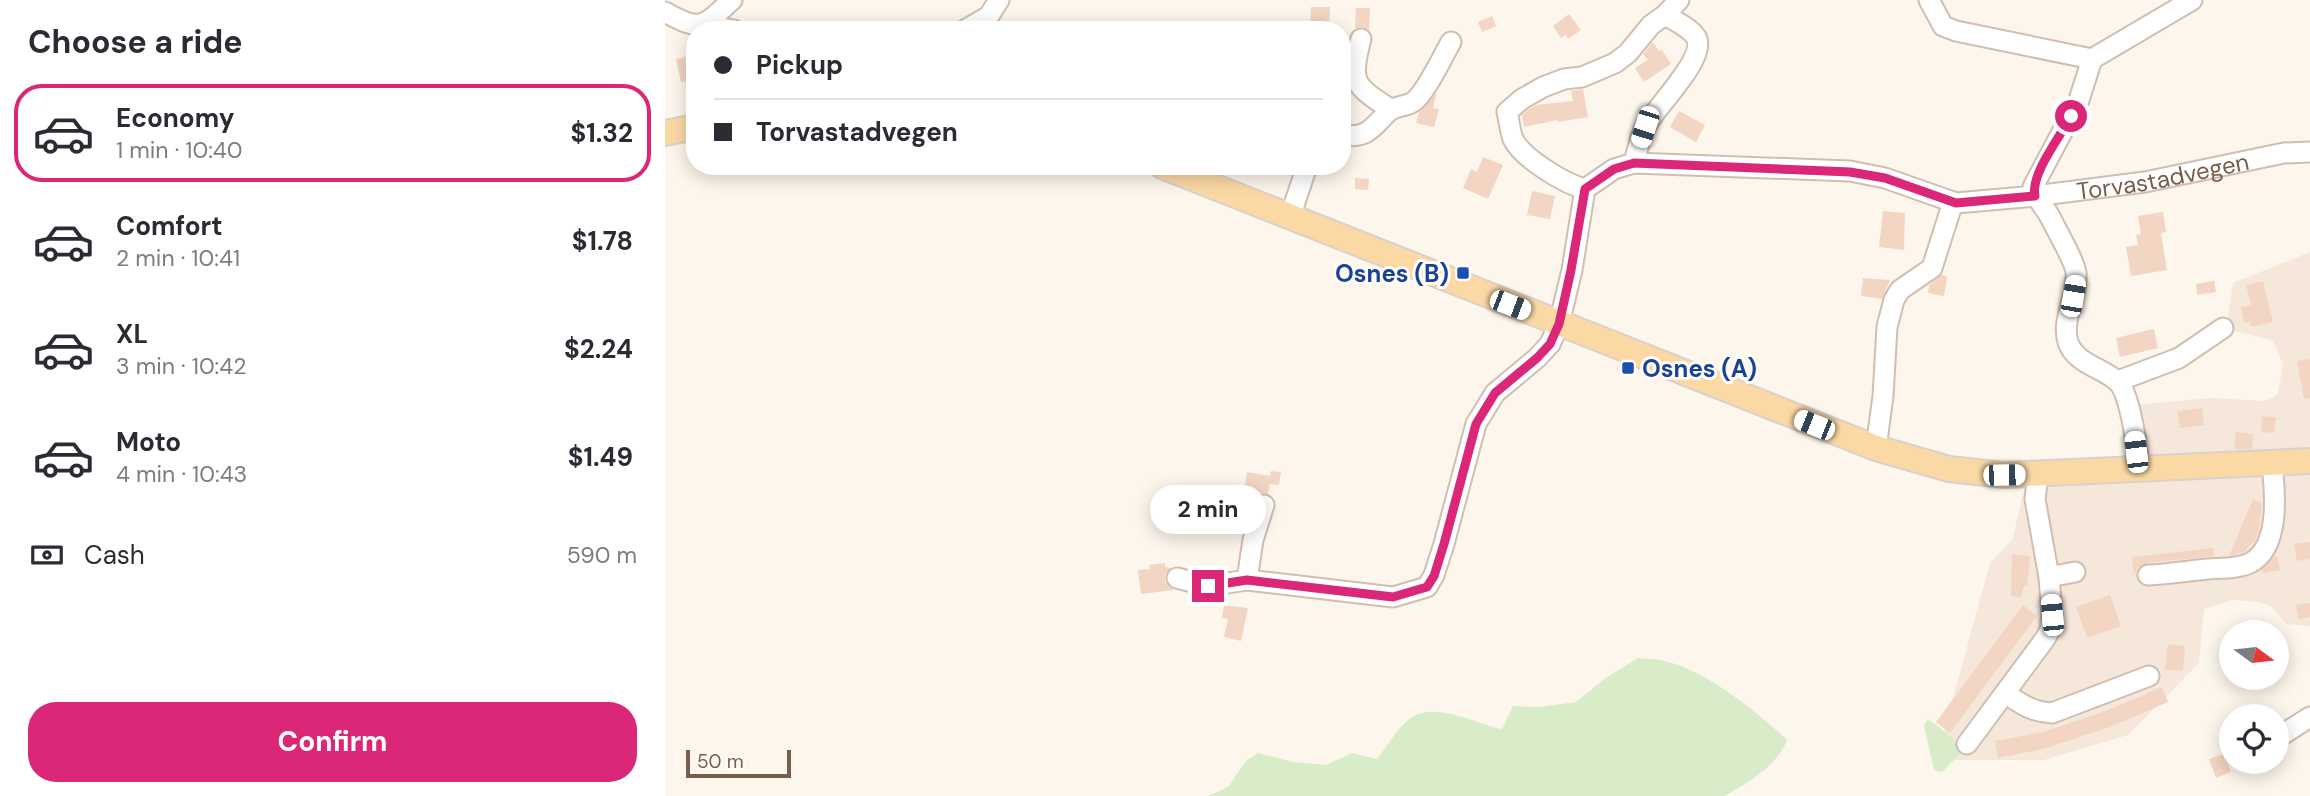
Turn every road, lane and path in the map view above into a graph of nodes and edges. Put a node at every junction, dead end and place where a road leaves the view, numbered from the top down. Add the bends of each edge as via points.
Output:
1 (731, 0) edge
2 (999, 0) edge
3 (1679, 0) edge
4 (1929, 0) edge
5 (2192, 0) edge
6 (665, 12) edge
7 (1665, 15) junction
8 (710, 21) edge
9 (980, 21) edge
10 (686, 24) edge
11 (1361, 39) dead end
12 (1451, 41) dead end
13 (2092, 59) junction
14 (1390, 109) junction
15 (686, 129) edge
16 (665, 133) edge
17 (1351, 136) edge
18 (2310, 152) edge
19 (1634, 163) junction
20 (1185, 175) edge
21 (1304, 175) edge
22 (1585, 189) junction
23 (2035, 196) junction
24 (1953, 202) junction
25 (1290, 217) junction
26 (1559, 324) junction
27 (2223, 328) dead end
28 (2118, 382) junction
29 (1875, 448) junction
30 (2310, 461) edge
31 (2272, 463) junction
32 (2138, 470) junction
33 (2038, 475) junction
34 (1264, 505) dead end
35 (2075, 572) dead end
36 (2148, 575) dead end
37 (2049, 577) junction
38 (1177, 578) dead end
39 (1247, 580) junction
40 (2149, 676) dead end
41 (2005, 693) junction
42 (2310, 717) edge
43 (2289, 730) edge
44 (1967, 744) dead end

1 - 8 lane
2 - 9 lane
3 - 7 lane
4 - 13 lane via 1943,26 1956,31
5 - 13 lane
6 - 10 lane
7 - 19 lane via 1686,27 1697,39 1698,48 1645,127
7 - 22 lane via 1615,63 1543,87 1507,112 1513,139 1521,149 1535,162
11 - 14 lane via 1356,82
12 - 14 lane via 1421,94 1412,103
13 - 23 lane via 2079,100 2033,187
14 - 17 lane via 1376,127
15 - 16 main road
18 - 23 lane, Torvastadvegen via 2284,153 2145,182
19 - 22 lane via 1614,169
19 - 24 lane via 1850,172 1885,178
20 - 25 main road
21 - 25 lane
22 - 26 lane
23 - 24 lane
23 - 28 lane, Torvastadvegen via 2076,273 2066,323 2069,344 2084,361
24 - 29 lane via 1932,268 1900,290 1894,300 1887,327
25 - 26 main road
26 - 29 main road
26 - 39 lane via 1550,344 1495,393 1476,424 1444,544 1427,587 1393,597
27 - 28 lane via 2179,358
28 - 32 lane via 2129,407
29 - 33 main road via 1959,471
30 - 31 main road
31 - 32 main road
31 - 36 lane via 2273,524 2257,558 2238,566
32 - 33 main road
33 - 37 lane via 2035,499
34 - 39 lane
35 - 37 lane
37 - 41 lane via 2050,630
38 - 39 lane via 1208,586
40 - 41 lane via 2052,713 2027,709
41 - 44 lane
42 - 43 lane

